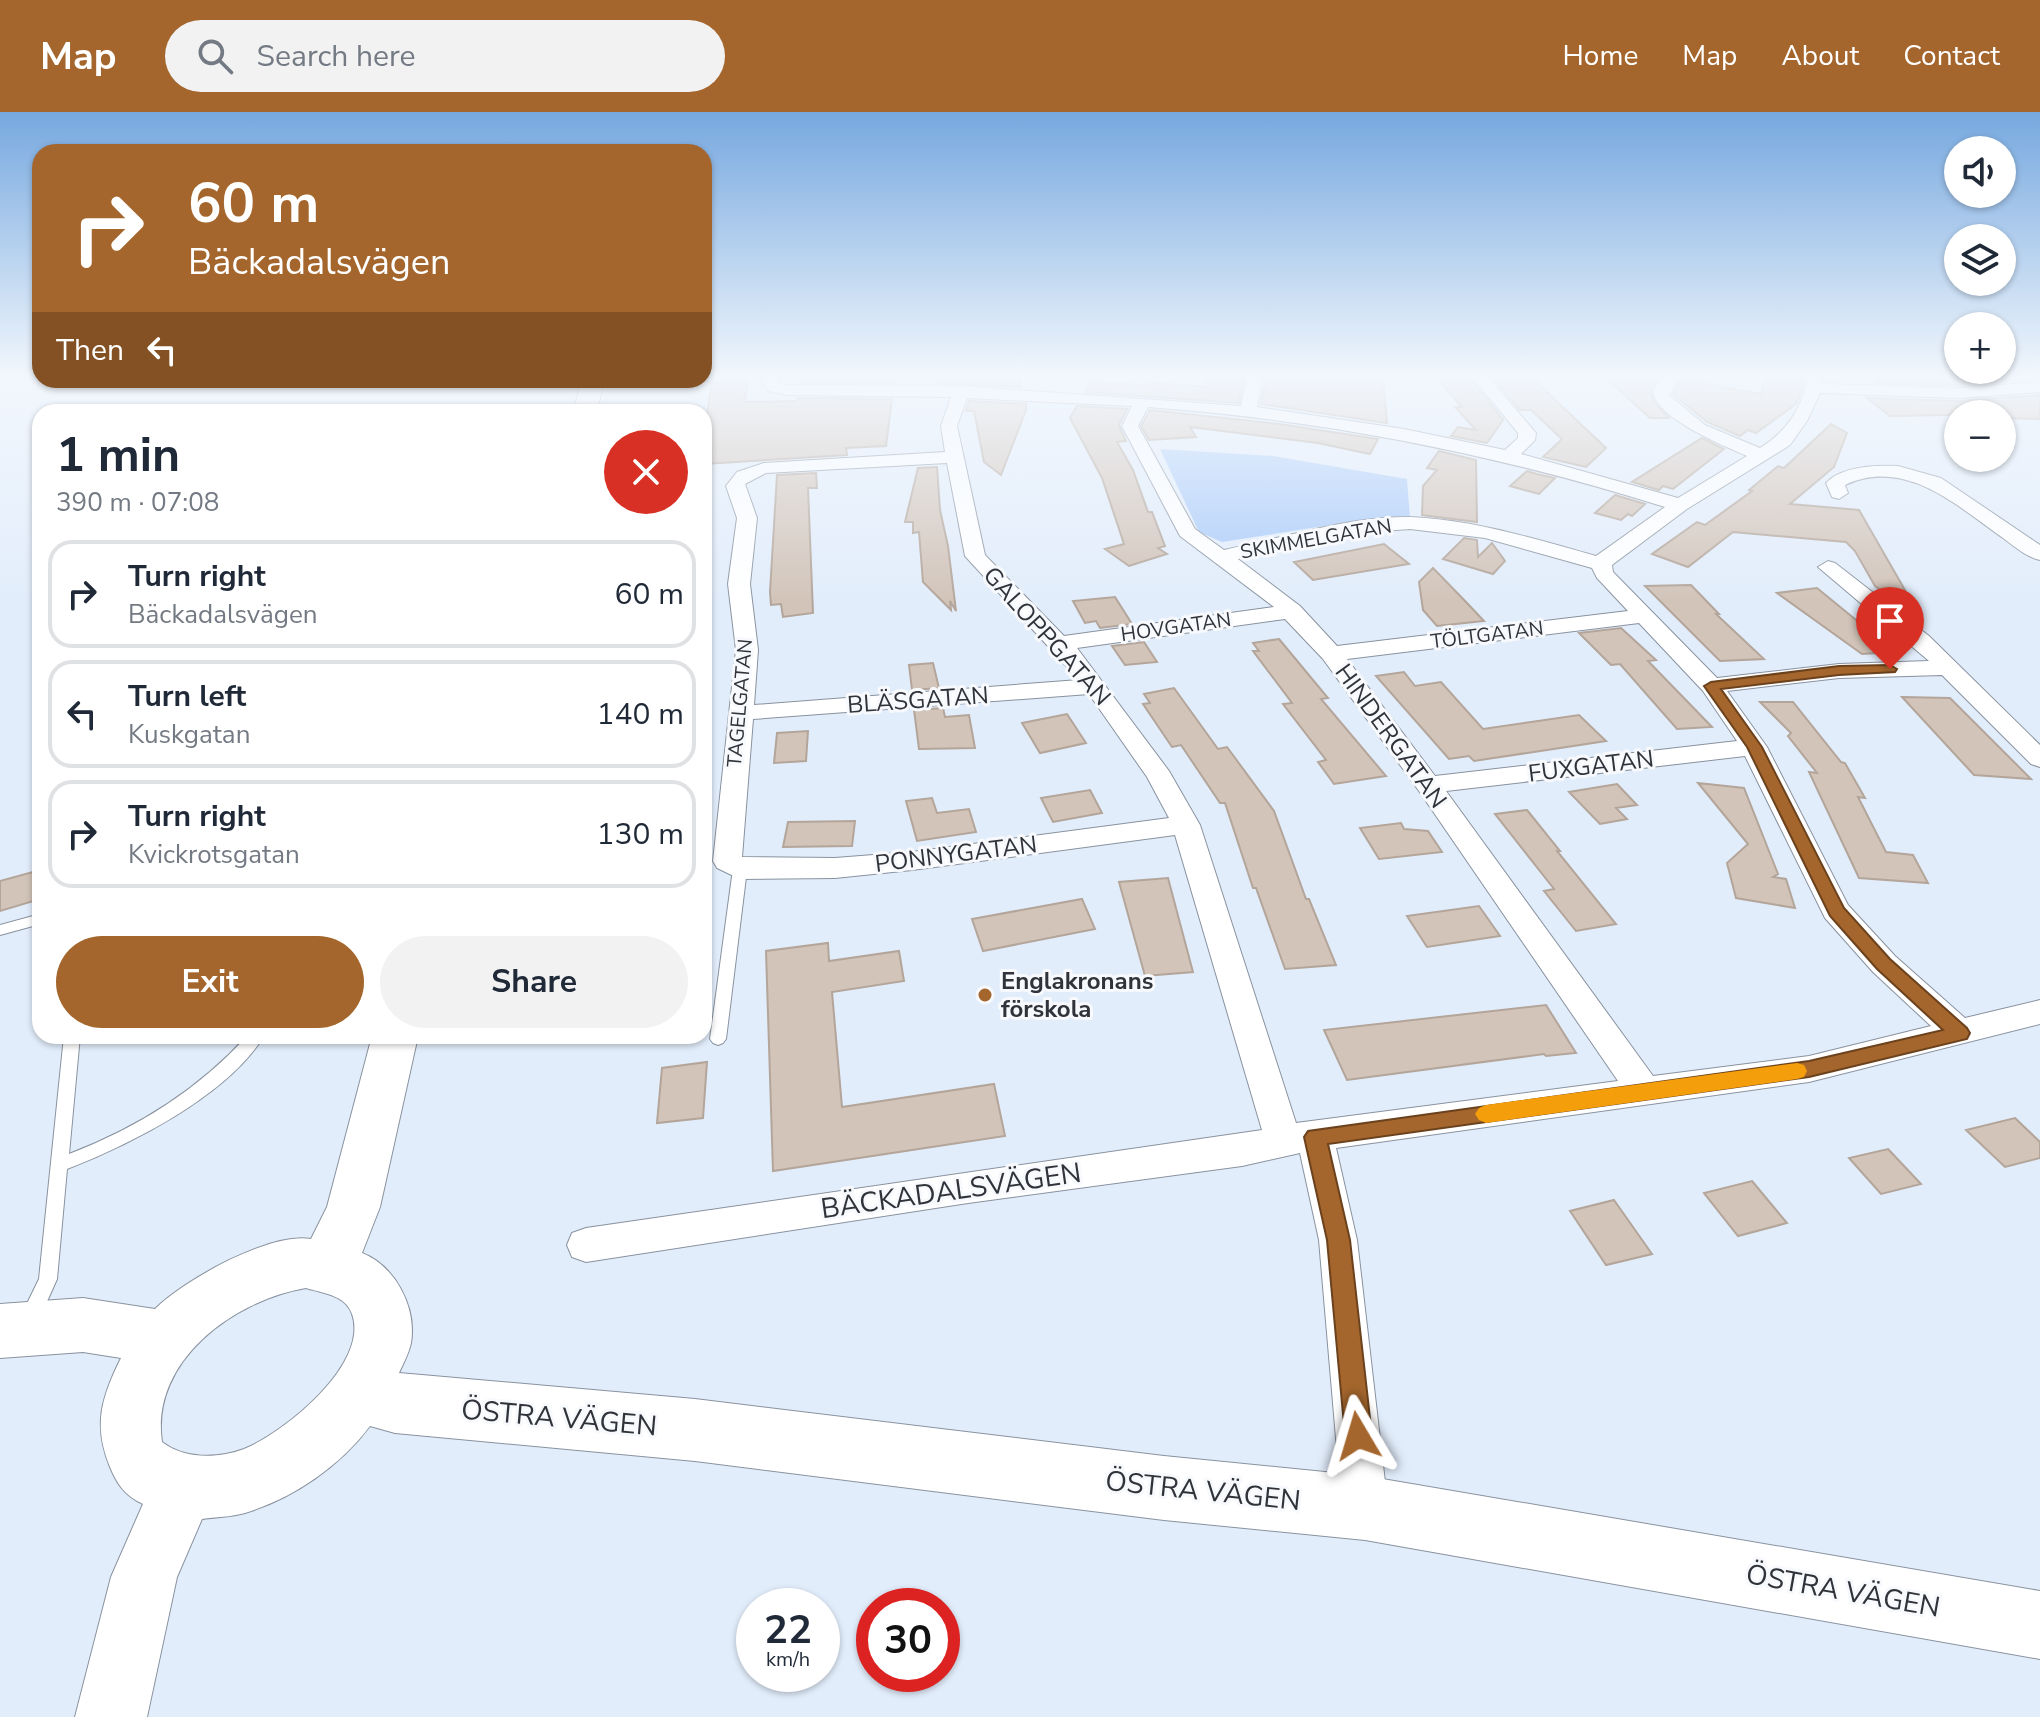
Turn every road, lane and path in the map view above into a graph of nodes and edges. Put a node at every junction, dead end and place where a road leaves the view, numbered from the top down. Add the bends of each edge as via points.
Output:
1 (952, 452) edge
2 (1144, 452) edge
3 (1489, 452) edge
4 (1513, 452) edge
5 (1754, 452) edge
6 (1768, 452) edge
7 (1509, 456) junction
8 (1763, 456) junction
9 (953, 457) junction
10 (1839, 493) dead end
11 (1680, 505) junction
12 (2040, 554) edge
13 (1219, 557) junction
14 (1601, 564) junction
15 (1828, 567) dead end
16 (1292, 611) junction
17 (1644, 616) junction
18 (1060, 643) junction
19 (1331, 654) junction
20 (1946, 668) junction
21 (1096, 686) junction
22 (1711, 686) junction
23 (740, 713) junction
24 (1754, 747) junction
25 (2040, 759) edge
26 (1428, 785) junction
27 (1186, 825) junction
28 (734, 865) junction
29 (32, 921) edge
30 (0, 930) edge
31 (2040, 1012) edge
32 (1960, 1033) junction
33 (718, 1039) dead end
34 (71, 1044) edge
35 (250, 1044) edge
36 (393, 1044) edge
37 (1646, 1093) junction
38 (1299, 1138) junction
39 (61, 1164) junction
40 (586, 1245) dead end
41 (325, 1265) junction
42 (12, 1330) edge
43 (165, 1338) junction
44 (361, 1393) junction
45 (183, 1487) junction
46 (1365, 1508) junction
47 (2040, 1625) edge
48 (111, 1717) edge

1 - 9 street, GALOPPGATAN
2 - 13 street, HINDERGATAN via 1187,532
3 - 7 street
4 - 7 street
5 - 8 street
6 - 8 street
7 - 11 street
8 - 11 street
9 - 18 street, GALOPPGATAN via 975,556
9 - 23 street, TAGELGATAN via 764,468 737,481 747,518 739,584 747,650
10 - 12 street via 1835,483 1846,478 1884,472 1918,475
11 - 14 street
13 - 14 street, SKIMMELGATAN via 1369,526 1410,523 1486,532
13 - 16 street, HINDERGATAN
14 - 17 street via 1604,574
15 - 20 street via 1921,641
16 - 18 street, HOVGATAN
16 - 19 street, HINDERGATAN
17 - 19 street, TÖLTGATAN
17 - 22 street
18 - 21 street, GALOPPGATAN
19 - 26 street, HINDERGATAN
20 - 22 street via 1839,671
20 - 25 street
21 - 23 street, BLÄSGATAN
21 - 27 street, GALOPPGATAN via 1160,777
22 - 24 street
23 - 28 street, TAGELGATAN
24 - 26 street, FUXGATAN
24 - 32 street via 1836,911 1884,964
26 - 37 street, HINDERGATAN
27 - 28 street, PONNYGATAN via 835,868
27 - 38 street, GALOPPGATAN
28 - 33 lane
29 - 30 lane
31 - 32 street, BÄCKADALSVÄGEN
32 - 37 street, BÄCKADALSVÄGEN via 1809,1069
34 - 39 lane
35 - 39 lane via 208,1084 163,1116
36 - 41 main road via 357,1204 347,1232
37 - 38 street, BÄCKADALSVÄGEN
38 - 40 street, BÄCKADALSVÄGEN via 1242,1151
38 - 46 street via 1338,1240
39 - 42 lane via 48,1279
41 - 43 main road via 289,1265 249,1277 185,1318
41 - 44 main road via 362,1281 382,1316 380,1352
42 - 43 main road via 83,1325
43 - 45 main road via 134,1391 128,1426 131,1446 149,1473
44 - 45 main road via 317,1442 272,1470 225,1486
44 - 46 main road, ÖSTRA VÄGEN via 395,1403 695,1430
45 - 48 main road via 144,1577
46 - 47 main road, ÖSTRA VÄGEN

